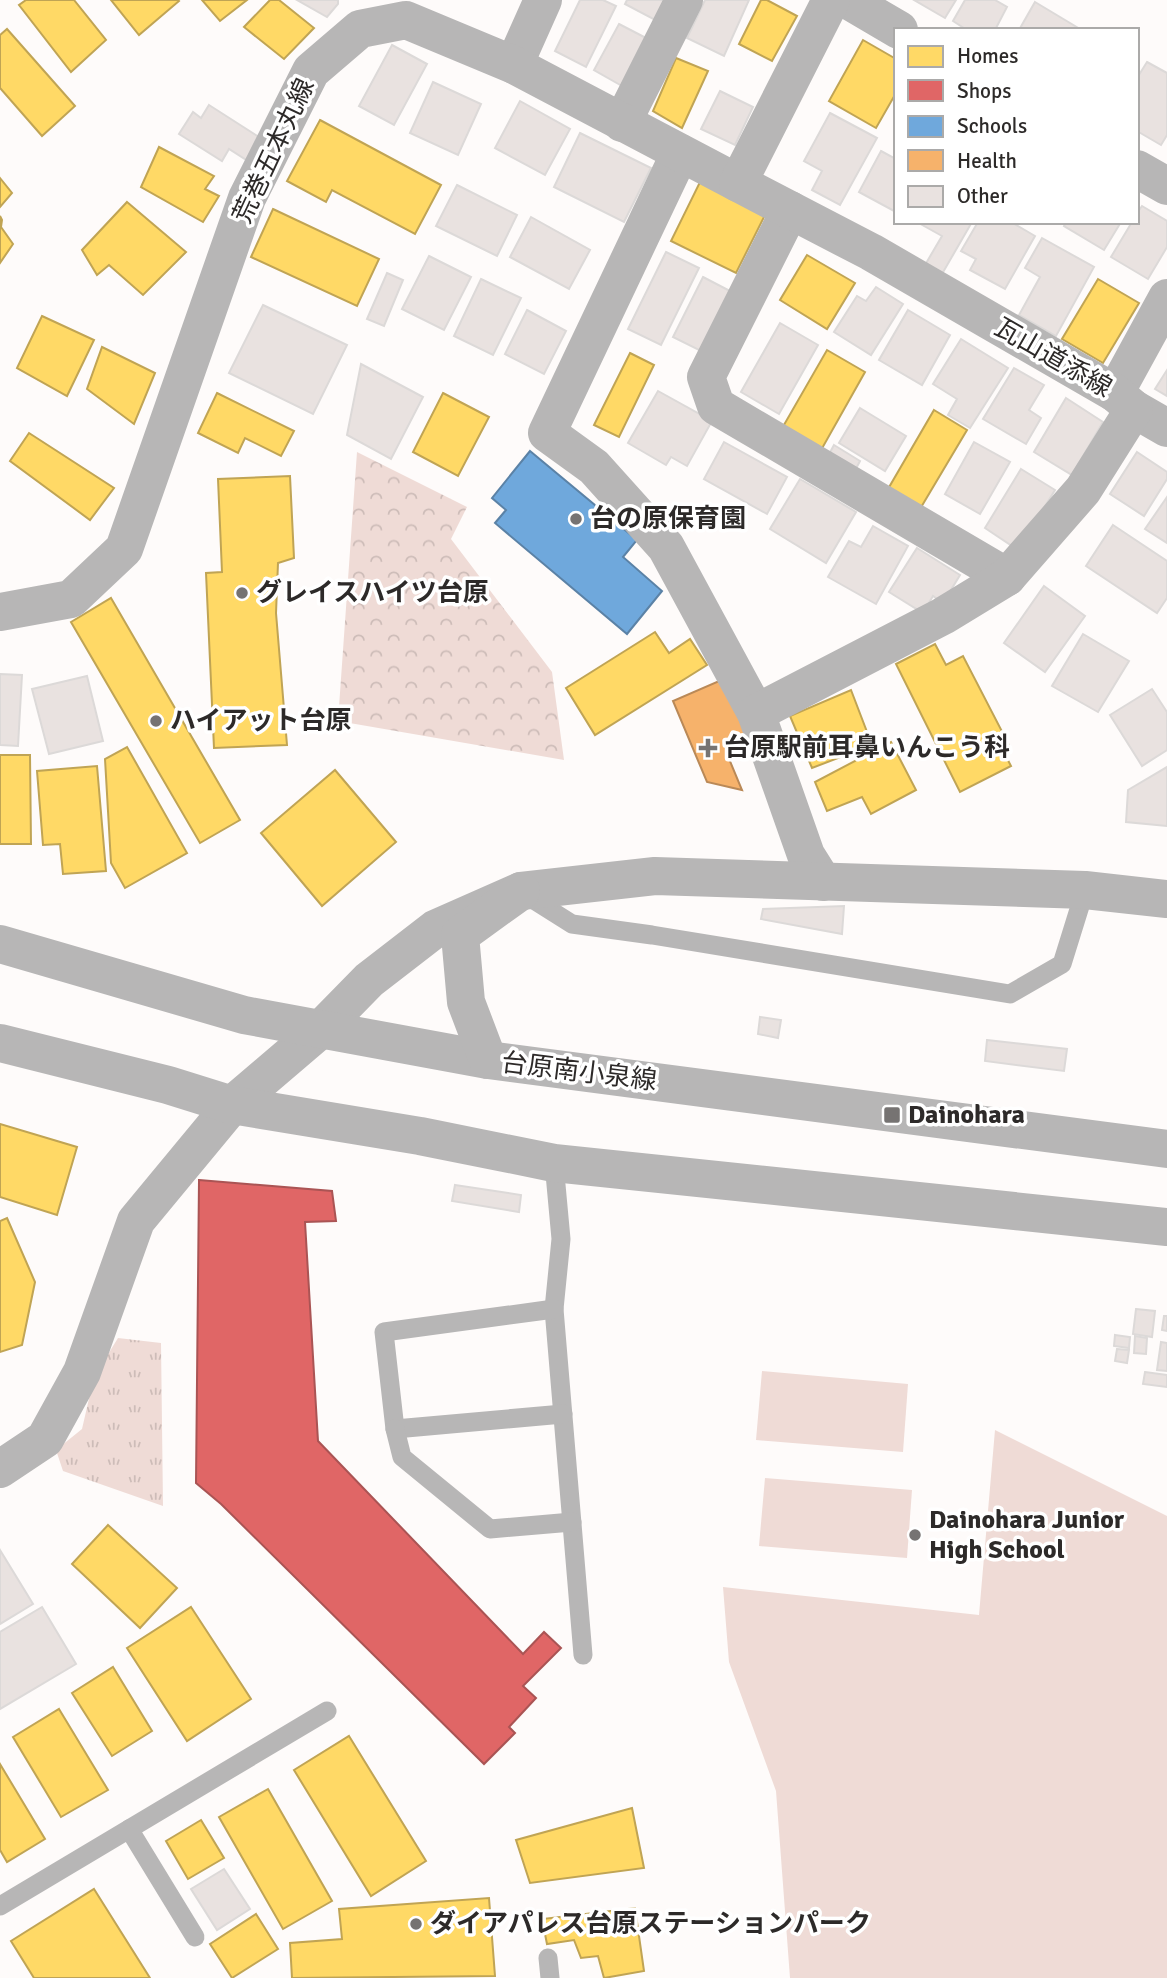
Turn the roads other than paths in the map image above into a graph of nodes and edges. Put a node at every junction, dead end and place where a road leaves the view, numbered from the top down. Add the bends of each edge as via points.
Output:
1 (544, 0) edge
2 (684, 0) edge
3 (831, 0) edge
4 (848, 0) edge
5 (896, 28) edge
6 (514, 65) junction
7 (622, 123) junction
8 (680, 153) junction
9 (1139, 170) edge
10 (738, 183) junction
11 (1167, 186) edge
12 (790, 210) junction
13 (1167, 298) edge
14 (1124, 401) junction
15 (1167, 428) edge
16 (1007, 577) junction
17 (0, 612) edge
18 (756, 713) junction
19 (823, 881) junction
20 (1085, 890) junction
21 (520, 891) junction
22 (1167, 899) edge
23 (0, 944) edge
24 (321, 1029) junction
25 (0, 1042) edge
26 (488, 1060) junction
27 (232, 1105) junction
28 (1167, 1149) edge
29 (554, 1163) junction
30 (1167, 1227) edge
31 (554, 1309) junction
32 (563, 1414) junction
33 (395, 1429) junction
34 (0, 1469) edge
35 (572, 1522) junction
36 (583, 1655) dead end
37 (327, 1711) dead end
38 (130, 1829) junction
39 (0, 1906) edge
40 (195, 1937) dead end
41 (548, 1958) dead end
42 (550, 1978) edge

1 - 6 street
2 - 7 street
3 - 10 street
4 - 5 street
6 - 7 street, 荒巻五本丸線
6 - 17 street, 荒巻五本丸線 via 406,20 360,29 311,71 247,198 124,549 71,599
7 - 8 street, 荒巻五本丸線
8 - 10 street, 荒巻五本丸線
8 - 18 street via 547,433 594,467 666,547
9 - 11 street
10 - 12 street, 瓦山道添線
12 - 14 street, 瓦山道添線 via 871,252
12 - 16 street via 706,377 716,406
13 - 14 street
14 - 15 street
14 - 16 street, 瓦山道添線 via 1083,490
16 - 18 street, 瓦山道添線 via 943,616
18 - 19 street via 806,855
19 - 20 street
19 - 21 street via 655,876
20 - 21 lane via 1062,964 1010,994 572,924
20 - 22 street
21 - 24 street via 435,929 369,980
21 - 26 street via 460,934 466,1002
23 - 24 street, 台原南小泉線 via 244,1014
24 - 26 street, 台原南小泉線
24 - 27 street
25 - 27 street
26 - 28 street, 台原南小泉線
27 - 29 street
27 - 34 street via 136,1222 82,1372 45,1439
29 - 30 street
29 - 31 lane via 561,1239
31 - 32 lane
31 - 33 lane via 384,1332
32 - 33 lane
32 - 35 lane
33 - 35 lane via 402,1457 490,1529
35 - 36 lane
37 - 38 lane
38 - 39 lane
38 - 40 lane
41 - 42 lane

